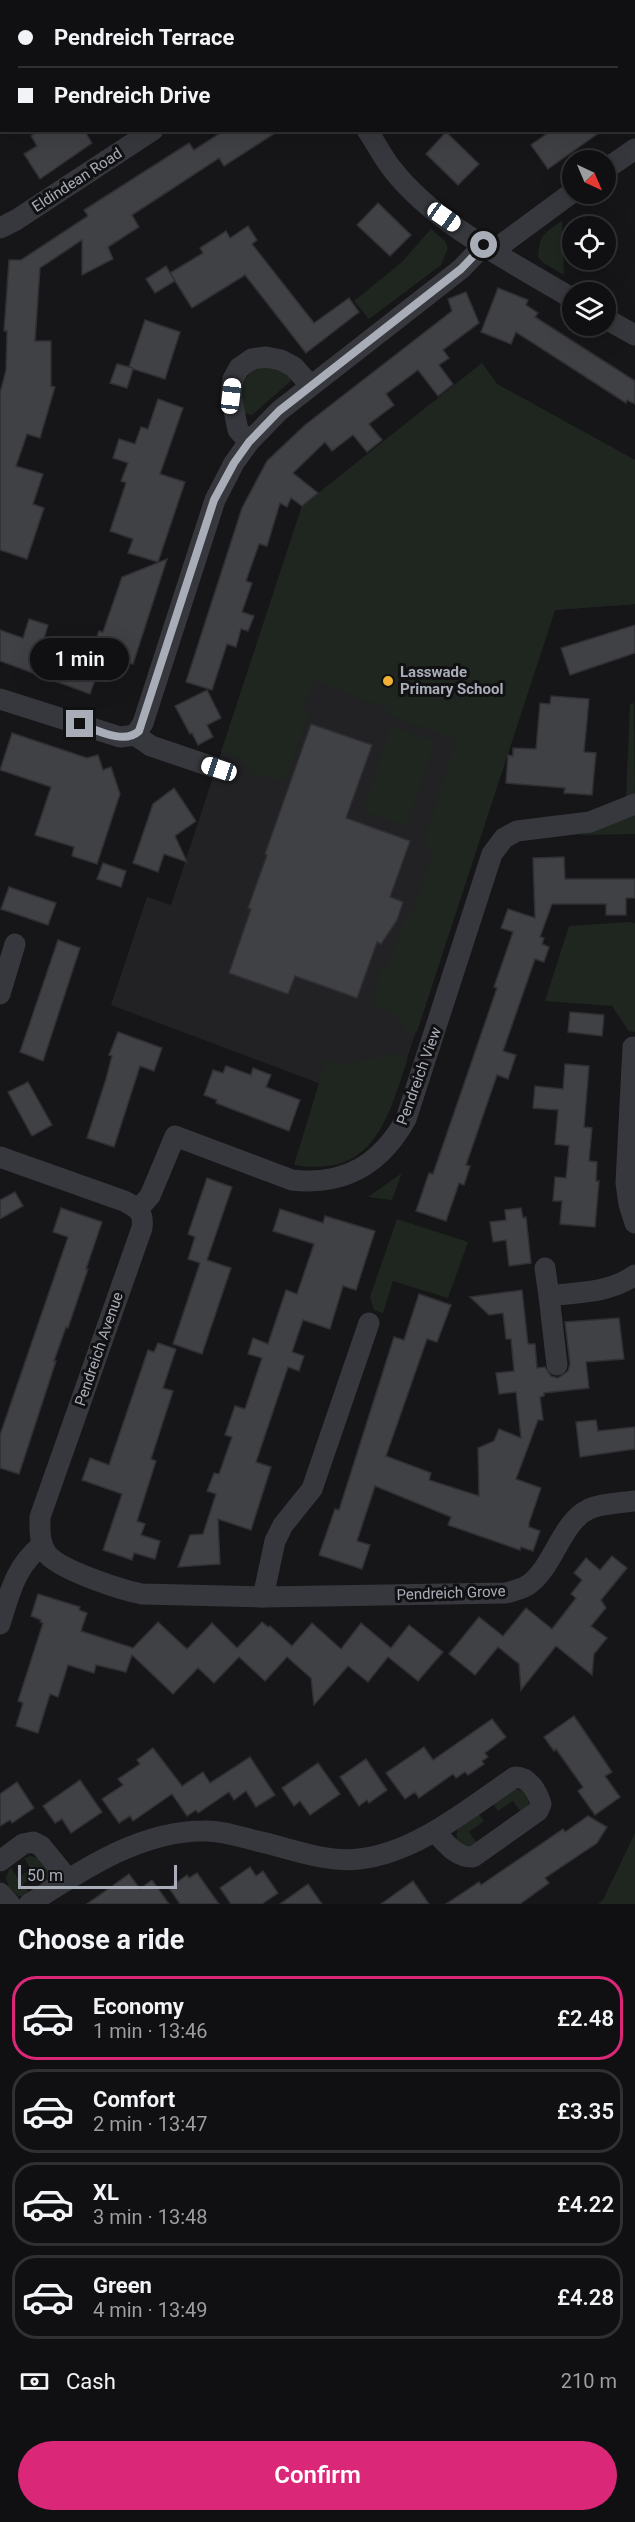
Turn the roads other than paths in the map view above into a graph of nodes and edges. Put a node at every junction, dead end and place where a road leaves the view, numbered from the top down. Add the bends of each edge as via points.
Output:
1 (150, 132) edge
2 (368, 132) edge
3 (635, 149) edge
4 (616, 162) edge
5 (562, 200) edge
6 (0, 228) edge
7 (490, 249) junction
8 (562, 292) edge
9 (616, 325) edge
10 (635, 335) edge
11 (310, 385) junction
12 (249, 442) junction
13 (0, 699) edge
14 (135, 735) junction
15 (219, 769) dead end
16 (635, 804) edge
17 (15, 944) dead end
18 (0, 994) edge
19 (633, 1047) dead end
20 (0, 1157) edge
21 (139, 1208) junction
22 (635, 1223) edge
23 (545, 1268) dead end
24 (635, 1275) edge
25 (549, 1296) junction
26 (369, 1323) dead end
27 (557, 1365) dead end
28 (635, 1501) edge
29 (42, 1545) junction
30 (263, 1597) junction
31 (0, 1624) edge
32 (435, 1832) junction
33 (0, 1861) edge
34 (68, 1879) junction
35 (0, 1893) edge
36 (10, 1904) edge
37 (29, 1904) edge

1 - 6 street, Eldindean Road
2 - 7 street via 393,170 416,195
3 - 4 street
5 - 7 street
7 - 8 street
7 - 11 street
9 - 10 street
11 - 12 street
11 - 12 street via 294,367 274,358 252,359 239,368 231,396 238,430
12 - 14 street via 214,500 143,723
13 - 14 street via 120,737
14 - 15 street via 151,746
16 - 21 street, Pendreich View via 590,822 517,831 504,838 492,854 406,1119 386,1150 358,1170 327,1181 292,1180 175,1136 150,1196
17 - 18 street
19 - 22 street via 626,1183
20 - 21 street
21 - 29 street, Pendreich Avenue via 142,1228 40,1517
23 - 25 street
24 - 25 street via 608,1289
25 - 27 street
26 - 30 street via 312,1489 283,1525 276,1541
28 - 30 street, Pendreich Grove via 588,1509 572,1524 541,1573 527,1586 506,1593
29 - 30 street, Pendreich Grove via 47,1555 62,1566 126,1591
29 - 31 street via 16,1574
32 - 32 street via 515,1777 529,1781 539,1796 538,1811 473,1857 457,1854
32 - 34 street via 393,1850 342,1860 206,1830 176,1833 136,1845
33 - 34 street via 23,1844 33,1842 41,1846
34 - 37 street
35 - 36 street

